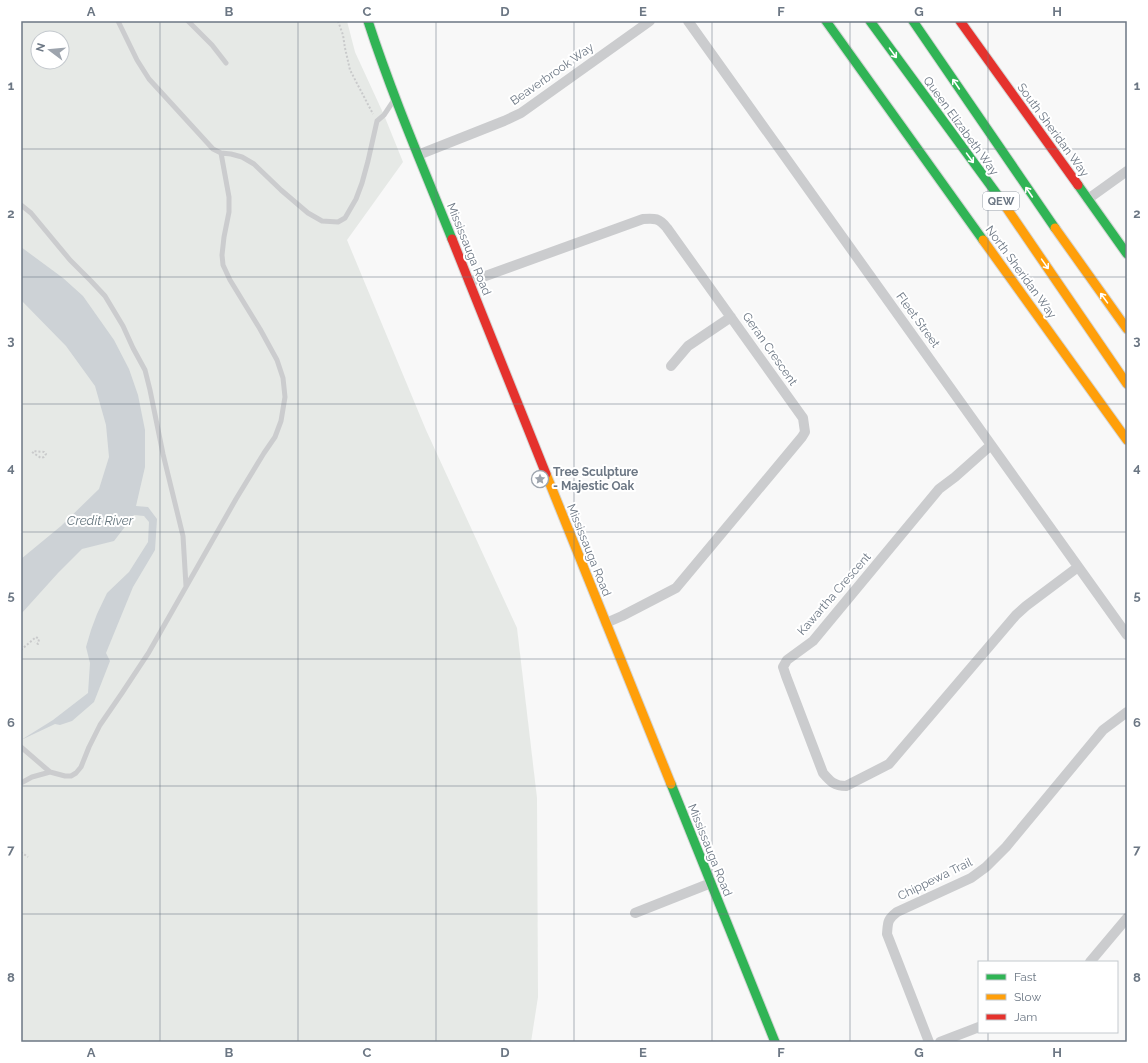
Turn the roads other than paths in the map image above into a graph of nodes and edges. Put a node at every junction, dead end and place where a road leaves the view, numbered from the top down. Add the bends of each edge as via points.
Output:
1 (118, 21) edge
2 (188, 21) edge
3 (368, 21) edge
4 (650, 21) edge
5 (688, 21) edge
6 (826, 21) edge
7 (870, 21) edge
8 (913, 21) edge
9 (960, 21) edge
10 (226, 63) dead end
11 (395, 98) junction
12 (221, 153) junction
13 (418, 155) junction
14 (1127, 171) edge
15 (1088, 199) junction
16 (21, 205) edge
17 (1127, 254) edge
18 (469, 282) junction
19 (731, 317) junction
20 (1127, 330) edge
21 (672, 366) dead end
22 (1127, 384) edge
23 (1127, 440) edge
24 (991, 445) junction
25 (1078, 567) junction
26 (186, 587) junction
27 (606, 623) junction
28 (1127, 635) edge
29 (1127, 712) edge
30 (21, 748) edge
31 (50, 772) junction
32 (21, 783) edge
33 (711, 883) junction
34 (635, 912) dead end
35 (1127, 918) edge
36 (1091, 961) edge
37 (978, 1027) edge
38 (775, 1042) edge
39 (929, 1042) edge
40 (940, 1042) edge

1 - 12 lane via 149,79 213,148
2 - 10 lane
3 - 11 main road, Mississauga Road
4 - 13 street, Beaverbrook Way via 521,113
5 - 24 street, Fleet Street
6 - 23 main road, North Sheridan Way
7 -> 22 main road, Queen Elizabeth Way / QEW via 1001,200
20 -> 8 main road, Queen Elizabeth Way / QEW
9 - 15 main road, South Sheridan Way
11 - 12 lane via 377,121 356,199 345,218 338,222 322,221 308,213 254,164 242,157
11 - 13 main road, Mississauga Road
12 - 26 lane via 230,197 223,243 223,264 277,360 283,378 285,397 281,421 274,437
13 - 18 main road, Mississauga Road
14 - 15 street
15 - 17 main road, South Sheridan Way
16 - 26 lane via 104,296 123,326 145,370 183,536
18 - 19 street, Geran Crescent via 643,219 653,218 661,221 667,228
18 - 27 main road, Mississauga Road
19 - 21 street via 688,346
19 - 27 street, Geran Crescent via 803,418 805,432 676,588
24 - 25 street, Fleet Street
24 - 25 street, Kawartha Crescent via 939,489 813,641 787,660 783,667 823,773 839,786 846,786 889,764 1016,615
25 - 28 street, Fleet Street
26 - 31 lane via 149,652 100,725 79,770 71,776
27 - 33 main road, Mississauga Road
29 - 39 street, Chippewa Trail via 1103,730 986,868 971,878 897,912 888,921 887,934
30 - 31 lane
31 - 32 lane
33 - 34 street
33 - 38 main road, Mississauga Road
35 - 36 street
37 - 40 street

